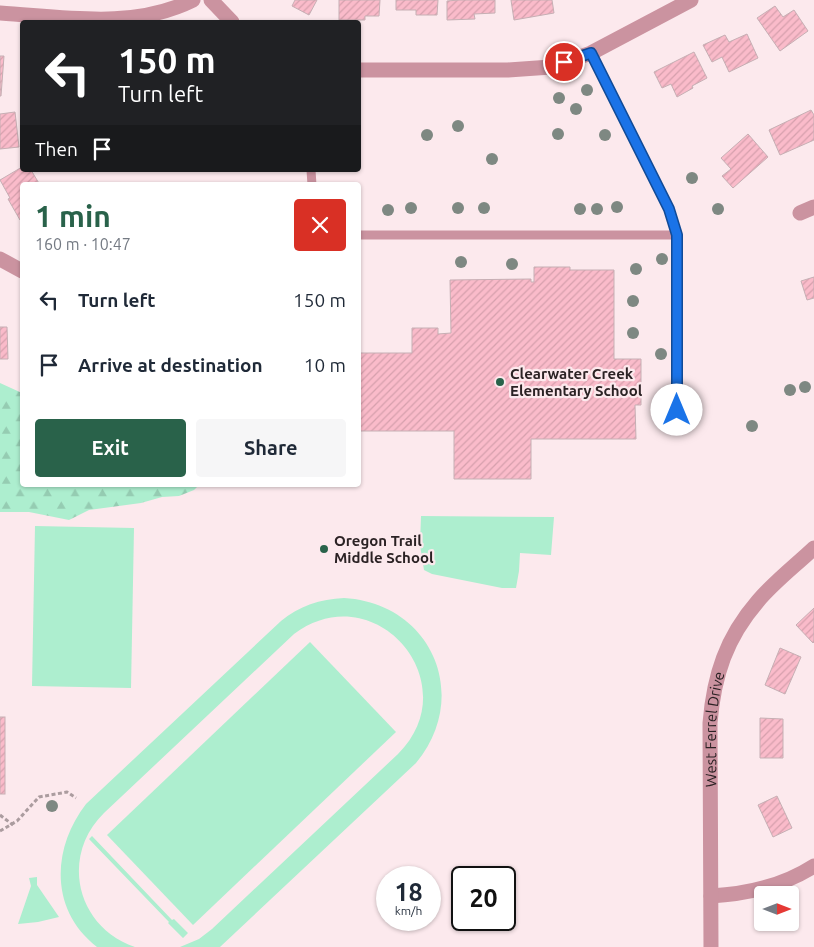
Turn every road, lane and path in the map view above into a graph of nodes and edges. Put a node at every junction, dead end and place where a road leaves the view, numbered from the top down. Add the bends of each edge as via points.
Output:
1 (193, 0) edge
2 (211, 0) edge
3 (691, 0) edge
4 (0, 13) edge
5 (230, 20) edge
6 (591, 53) junction
7 (361, 70) edge
8 (361, 235) edge
9 (677, 235) junction
10 (4, 261) edge
11 (20, 271) edge
12 (677, 410) dead end
13 (814, 548) edge
14 (76, 798) dead end
15 (0, 815) edge
16 (12, 825) junction
17 (0, 831) edge
18 (814, 866) edge
19 (711, 896) junction
20 (711, 947) edge

1 - 4 street via 175,9 140,18 104,20
2 - 5 street
3 - 6 street
6 - 7 street via 551,67
6 - 9 lane via 669,209
8 - 9 lane
9 - 12 lane
10 - 11 street
13 - 19 street, West Ferrel Drive via 759,599 737,628 719,667 710,723
14 - 16 path via 67,792 39,797
15 - 16 path
16 - 17 path
18 - 19 street via 792,878 750,892
19 - 20 street, West Ferrel Drive

